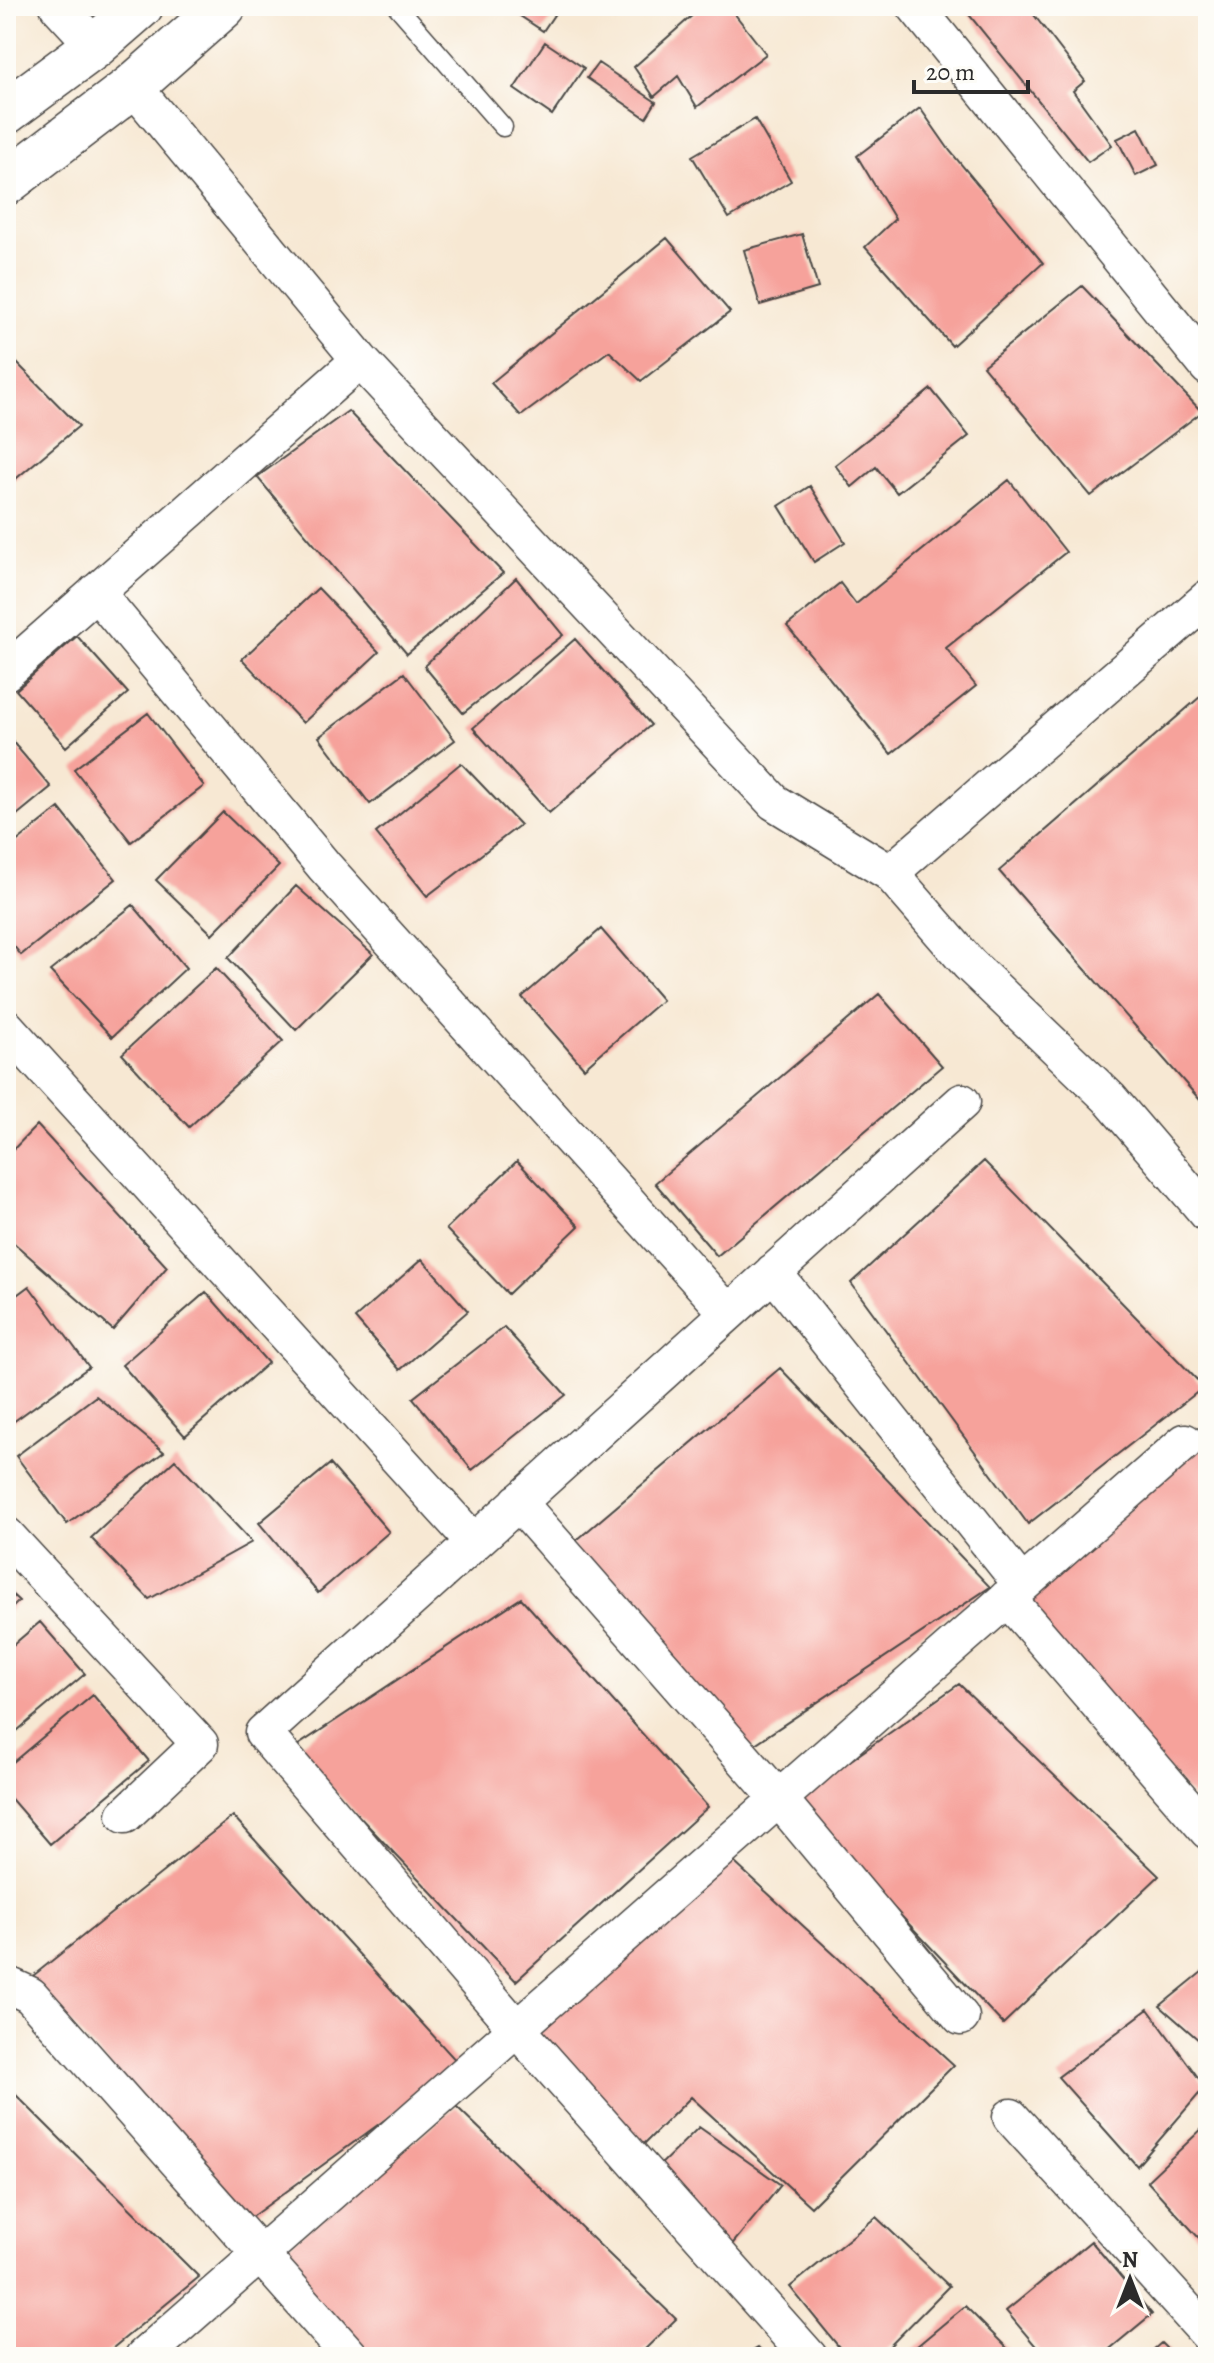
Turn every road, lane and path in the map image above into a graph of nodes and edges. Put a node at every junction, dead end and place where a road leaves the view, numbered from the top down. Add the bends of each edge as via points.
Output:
1 (58, 6) edge
2 (141, 6) edge
3 (224, 6) edge
4 (397, 6) edge
5 (915, 6) edge
6 (95, 46) junction
7 (133, 86) junction
8 (8, 105) edge
9 (503, 127) dead end
10 (6, 183) edge
11 (360, 360) junction
12 (1208, 367) edge
13 (96, 592) junction
14 (1208, 598) edge
15 (6, 672) edge
16 (890, 873) junction
17 (13, 1051) edge
18 (962, 1102) dead end
19 (1208, 1214) edge
20 (773, 1272) junction
21 (728, 1313) junction
22 (1185, 1442) dead end
23 (518, 1502) junction
24 (6, 1535) edge
25 (474, 1542) junction
26 (1015, 1592) junction
27 (779, 1799) junction
28 (125, 1815) dead end
29 (1208, 1831) edge
30 (6, 1984) edge
31 (961, 2017) dead end
32 (517, 2029) junction
33 (1011, 2117) dead end
34 (259, 2255) junction
35 (1208, 2334) edge
36 (143, 2357) edge
37 (351, 2357) edge
38 (809, 2357) edge

1 - 6 street
2 - 6 main road
3 - 7 main road
4 - 9 lane
5 - 12 street
6 - 8 main road
7 - 10 main road
7 - 11 street
11 - 13 street
11 - 16 street via 774,802
13 - 15 street
13 - 21 street via 325,867
14 - 16 street
16 - 19 street via 969,964 1109,1098
17 - 25 street
18 - 20 street
20 - 21 street
20 - 26 street
21 - 23 street
22 - 26 street
23 - 25 street
23 - 27 street
24 - 28 street via 200,1744
25 - 32 street via 263,1733
26 - 27 street
26 - 29 street
27 - 31 street
27 - 32 street
30 - 34 street via 30,1995
32 - 34 street
32 - 38 street
33 - 35 street
34 - 36 street
34 - 37 street

